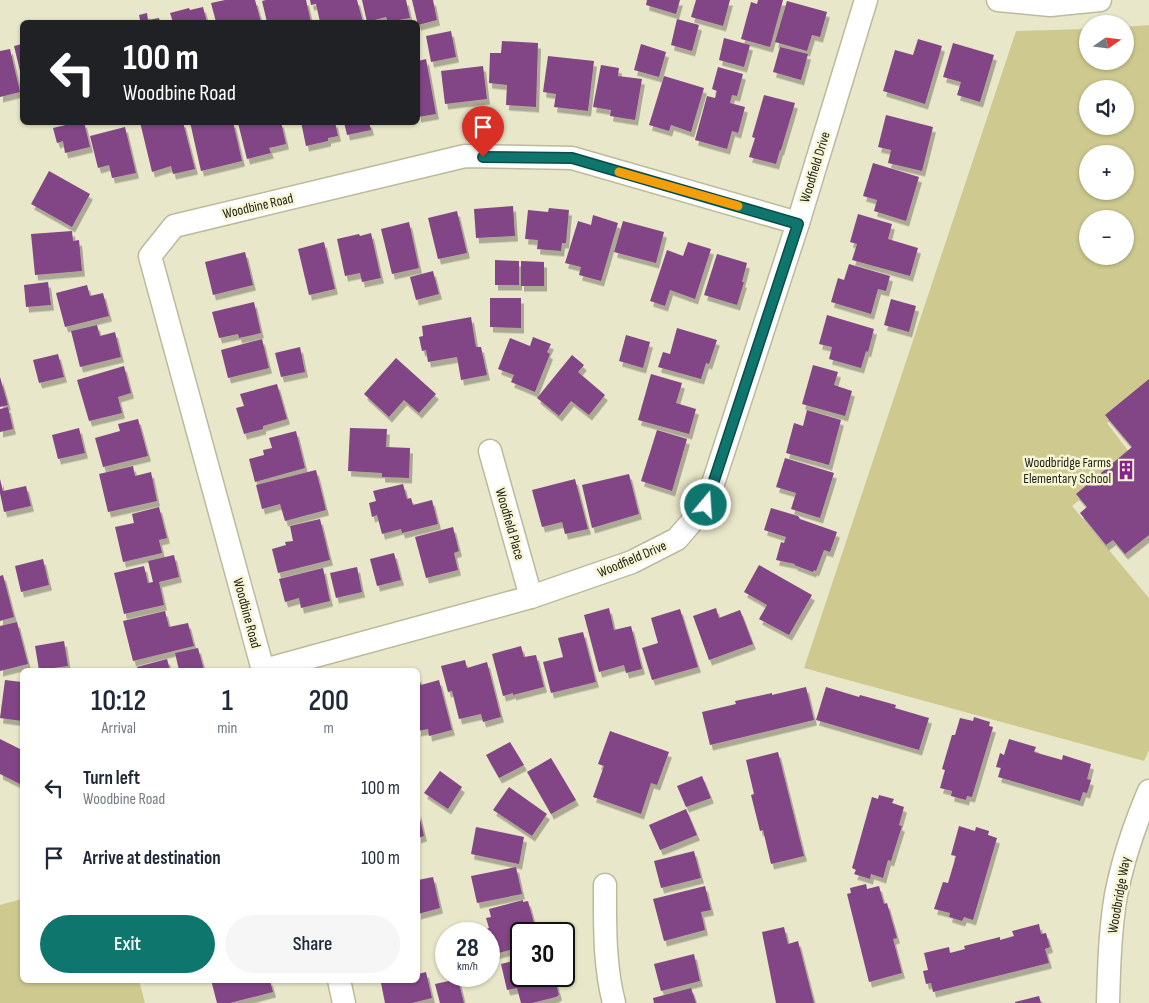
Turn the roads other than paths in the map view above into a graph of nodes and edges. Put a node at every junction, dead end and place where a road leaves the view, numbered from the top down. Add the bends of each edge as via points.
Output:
1 (866, 0) edge
2 (998, 0) edge
3 (1100, 0) edge
4 (798, 224) junction
5 (490, 452) dead end
6 (530, 598) junction
7 (263, 668) edge
8 (271, 668) edge
9 (1149, 791) edge
10 (605, 885) dead end
11 (339, 983) edge
12 (344, 1003) edge
13 (614, 1003) edge
14 (1108, 1003) edge

1 - 4 street, Woodfield Drive
2 - 3 street via 1050,5
4 - 6 street, Woodfield Drive via 706,505 677,539 632,562
4 - 7 street, Woodbine Road via 572,158 465,156 174,226 150,256
5 - 6 street, Woodfield Place
6 - 8 street, Woodfield Drive
9 - 14 street, Woodbridge Way via 1116,894
10 - 13 street via 605,948
11 - 12 street

